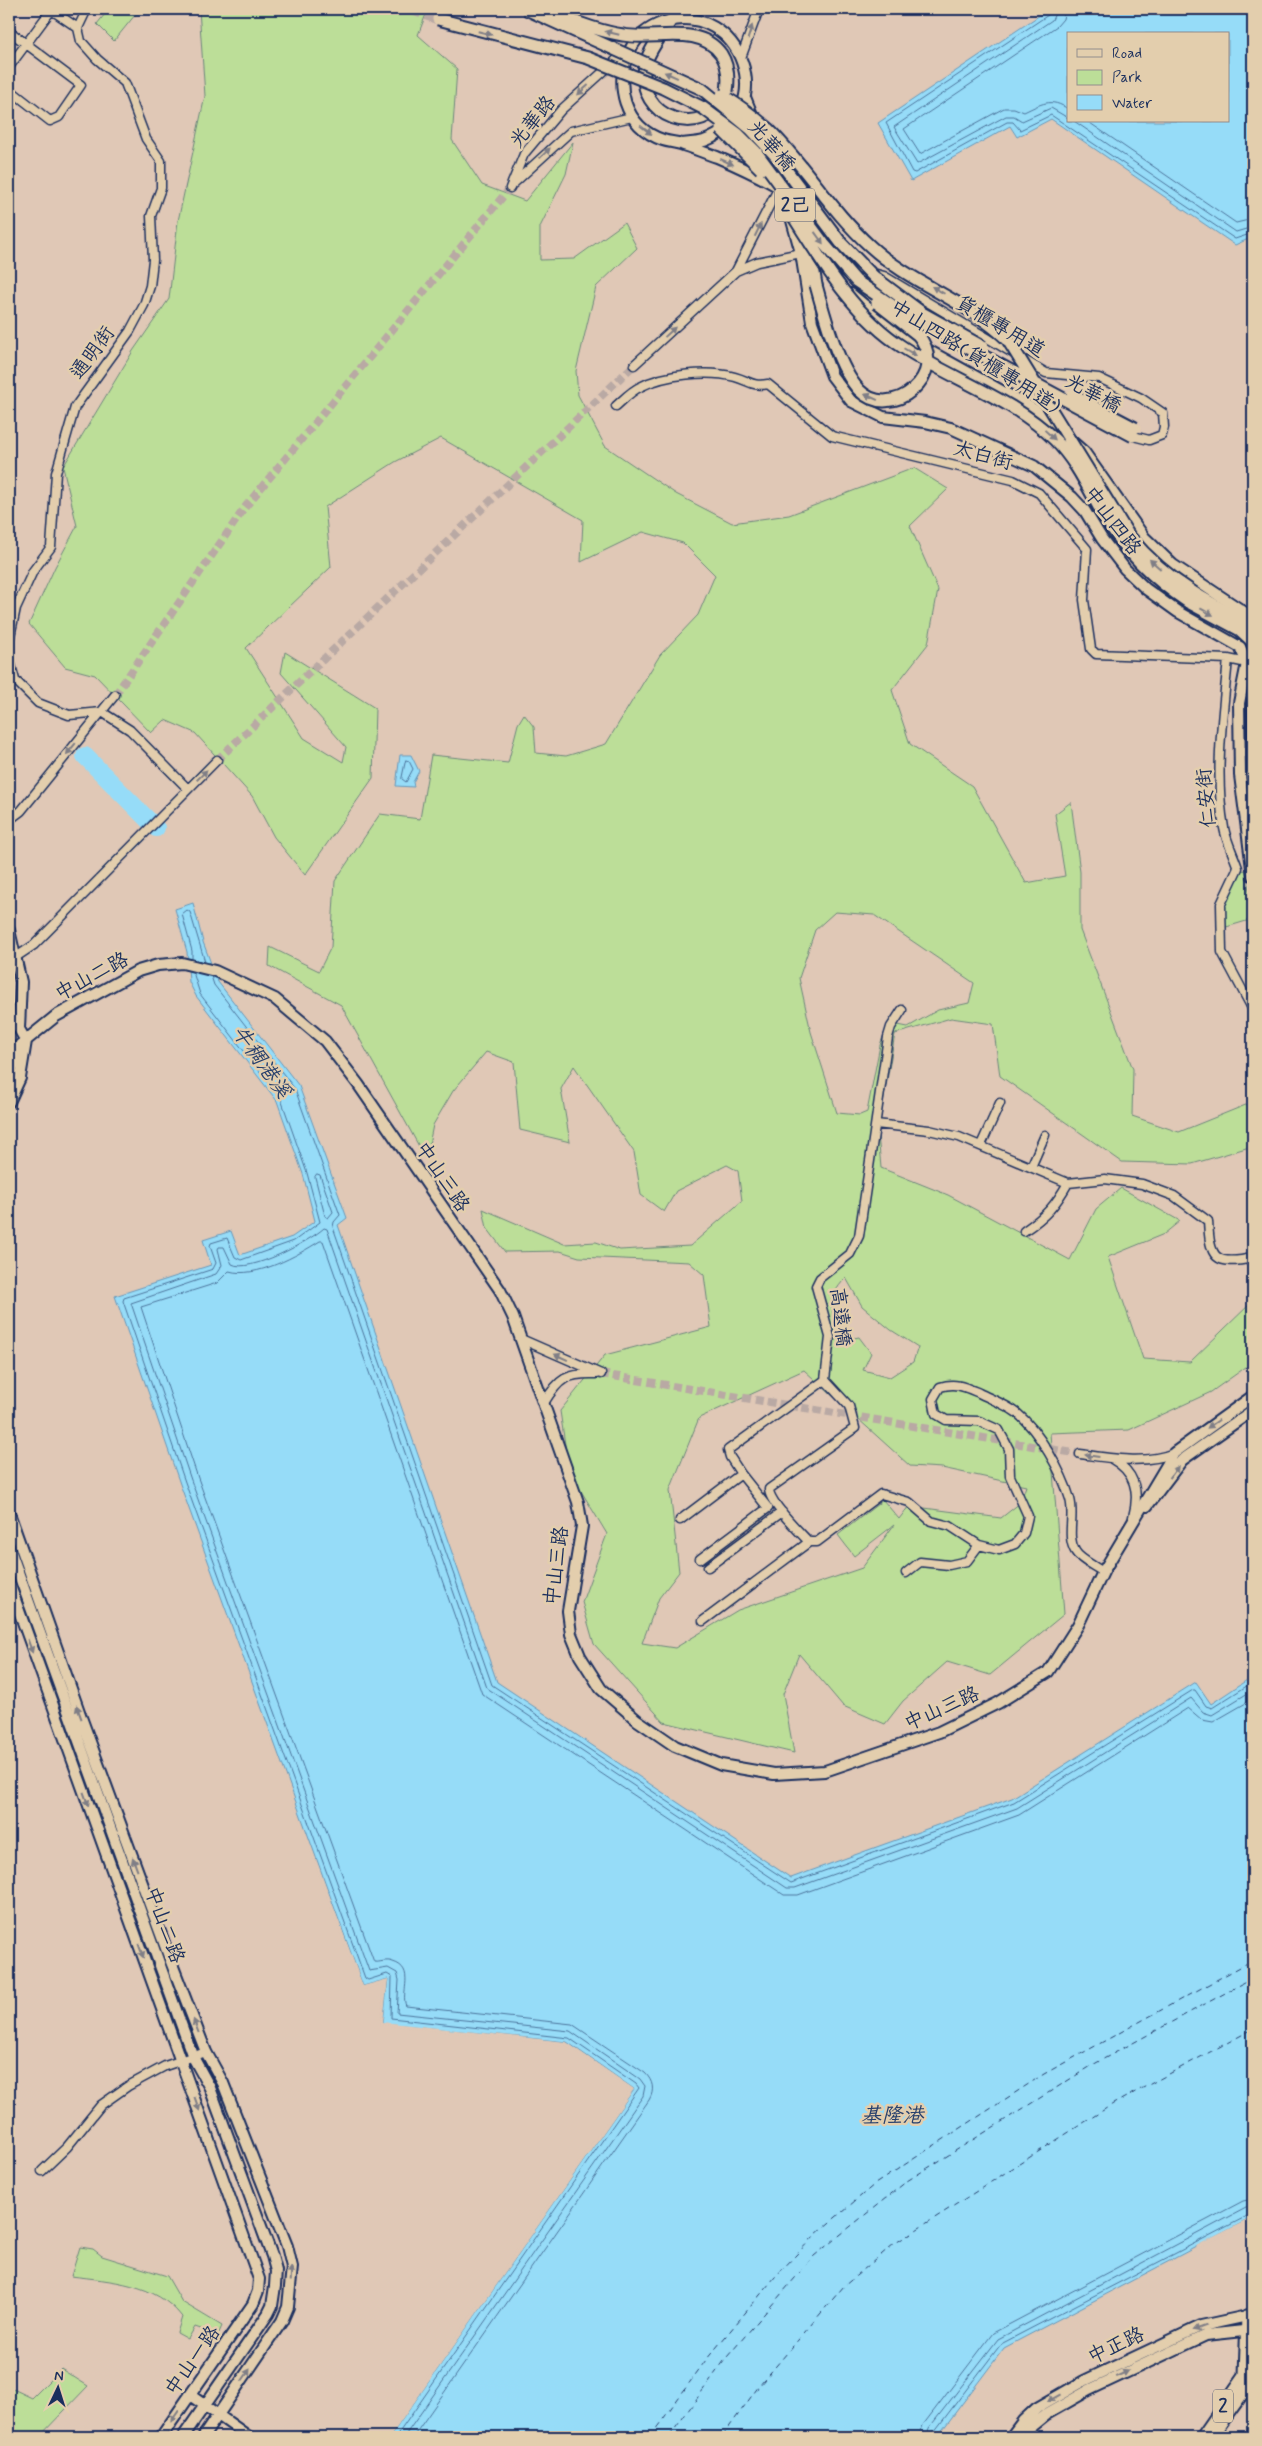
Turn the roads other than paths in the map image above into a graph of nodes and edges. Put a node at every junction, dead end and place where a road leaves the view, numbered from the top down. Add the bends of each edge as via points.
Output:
1 (51, 9) edge
2 (87, 9) edge
3 (526, 9) edge
4 (539, 9) edge
5 (689, 9) edge
6 (758, 9) edge
7 (438, 19) tunnel mouth
8 (671, 20) junction
9 (78, 28) junction
10 (9, 31) edge
11 (27, 43) junction
12 (632, 45) junction
13 (742, 55) junction
14 (9, 68) edge
15 (9, 89) edge
16 (702, 89) junction
17 (677, 96) junction
18 (745, 97) junction
19 (632, 117) junction
20 (681, 144) junction
21 (779, 187) junction
22 (801, 253) junction
23 (845, 269) junction
24 (736, 271) junction
25 (634, 365) tunnel mouth
26 (616, 406) dead end
27 (1134, 432) junction
28 (1229, 618) junction
29 (1253, 618) edge
30 (1253, 627) edge
31 (9, 641) edge
32 (1253, 642) edge
33 (9, 658) edge
34 (1228, 659) junction
35 (1247, 662) junction
36 (115, 695) tunnel mouth
37 (1253, 702) edge
38 (102, 712) junction
39 (1253, 757) edge
40 (217, 760) tunnel mouth
41 (1253, 781) edge
42 (188, 789) junction
43 (9, 820) edge
44 (1253, 876) edge
45 (9, 930) edge
46 (16, 957) junction
47 (182, 963) joint
48 (902, 1010) dead end
49 (1253, 1010) edge
50 (26, 1041) junction
51 (9, 1054) edge
52 (9, 1071) edge
53 (9, 1102) edge
54 (1000, 1103) dead end
55 (876, 1124) junction
56 (1045, 1135) dead end
57 (981, 1145) junction
58 (1031, 1167) junction
59 (1068, 1183) junction
60 (1024, 1231) dead end
61 (1253, 1258) edge
62 (521, 1339) junction
63 (825, 1380) junction
64 (1253, 1396) edge
65 (544, 1403) junction
66 (1253, 1410) edge
67 (1174, 1453) junction
68 (1080, 1454) tunnel mouth
69 (1112, 1458) junction
70 (741, 1474) junction
71 (9, 1512) edge
72 (782, 1512) junction
73 (680, 1520) dead end
74 (1131, 1523) junction
75 (11, 1529) edge
76 (809, 1542) junction
77 (979, 1545) junction
78 (9, 1547) edge
79 (700, 1559) dead end
80 (708, 1567) dead end
81 (1103, 1572) junction
82 (906, 1573) dead end
83 (9, 1583) edge
84 (703, 1621) dead end
85 (206, 2052) junction
86 (193, 2056) junction
87 (181, 2060) junction
88 (42, 2171) dead end
89 (253, 2304) joint
90 (268, 2314) joint
91 (1250, 2316) edge
92 (1250, 2330) edge
93 (1253, 2370) edge
94 (1087, 2386) junction
95 (190, 2395) junction
96 (205, 2406) junction
97 (219, 2415) junction
98 (161, 2437) edge
99 (183, 2437) edge
100 (203, 2437) edge
101 (249, 2437) edge
102 (1011, 2437) edge
103 (1023, 2437) edge
104 (1202, 2437) edge
105 (1211, 2437) edge

1 - 9 street
1 - 11 street
2 - 9 street
16 -> 3 main road, 光華橋 / 2己, bridge
8 -> 4 main road, bridge via 645,64 644,85 653,106 663,114 678,119 710,114 718,108 727,91 728,72 716,48 697,37 626,36
5 - 8 street
13 -> 6 street
7 -> 17 main road, 光華橋 / 2己, bridge via 588,58
8 - 12 street via 656,25
8 - 13 street via 692,19 713,25 725,33
9 - 31 street, 通明街 via 81,41 125,83 146,140 161,161 161,188 151,216 153,260 144,305 130,331 74,407 56,473 50,547 33,571 16,608
10 - 11 street
11 - 14 street
11 - 15 street via 82,85 58,117 50,121
12 - 19 street via 624,62 621,81 624,100
12 -> 19 street, 光華路 via 561,110 524,154 510,188 571,131
13 - 18 street via 747,76
16 - 27 main road, 光華橋 / 2己, bridge via 751,129 841,243 874,278 930,317
28 -> 16 main road, bridge via 1146,557 1129,536 1008,340 992,324 871,248 768,129 722,95
17 -> 23 main road, 光華橋 / 2己, bridge via 724,122 756,152
17 -> 28 main road, bridge via 722,130 766,174 822,260 874,326 904,349 1041,427 1068,454 1121,542 1140,564 1171,590
18 - 20 street via 736,117 722,132 702,142
18 - 21 street, 中山四路
19 -> 20 street via 654,136
20 -> 21 street via 752,172
21 - 22 street, 中山四路 via 788,202
24 -> 21 street
23 -> 22 main road, bridge via 872,299 918,335 926,348 928,361 922,379 914,390 901,397 878,400 856,387 824,318 814,273
22 - 24 street via 757,262
22 - 27 street, 貨櫃專用道 via 884,276 1046,373 1099,378 1141,398 1163,413 1162,435 1150,440
22 - 29 street, 中山四路(貨櫃專用道) via 899,334 1036,410 1084,452 1144,537 1173,566
22 - 35 street, 中山四路 via 812,322 832,376 851,401 883,417 951,428 1034,466 1085,511 1102,540 1146,589 1178,612 1234,642 1243,651
23 - 27 main road, 光華橋 / 2己, bridge via 856,281 905,314
25 -> 24 street
26 - 34 street, 太白街 via 648,383 694,373 735,377 756,386 768,384 832,436 1014,480 1039,493 1087,549 1084,600 1090,649 1096,654
28 - 30 main road
28 - 32 main road
33 - 38 street via 15,680 38,703 69,715
34 - 35 street, 太白街
34 - 49 street, 仁安街 via 1221,729 1220,800 1224,831 1238,868 1221,904 1222,952
35 - 44 street via 1239,703 1238,748
36 - 38 street
37 - 39 street
38 - 42 street via 130,730
38 -> 43 street via 21,811
39 - 41 street
42 -> 40 street
42 - 46 street via 34,945
45 - 46 street
46 - 50 street via 21,982 19,1029
47 - 50 street, 中山二路 via 138,970 56,1016
47 - 62 street, 中山三路 via 216,971 275,998 325,1041 500,1290
48 - 55 street via 888,1037
50 - 51 street, 中山二路
50 - 52 street, 中山二路
50 - 53 street via 20,1078
54 - 57 street
55 - 57 street via 929,1130
55 - 63 street, 高遠橋 via 859,1236 850,1254 816,1286 830,1337
56 - 58 street
57 - 58 street
58 - 59 street
59 - 60 street via 1047,1215
59 - 61 street via 1105,1179 1142,1184 1174,1196 1208,1221 1209,1244 1219,1259 1239,1261
62 - 65 street, 中山三路
65 -> 62 street via 556,1384 566,1377 601,1374
63 - 70 street via 728,1450
63 - 72 street via 849,1406 855,1428 769,1489
64 -> 67 street, 中山三路
65 - 81 street, 中山三路 via 578,1502 582,1526 568,1611 571,1634 580,1656 601,1689 637,1720 675,1746 721,1765 774,1774 824,1772 939,1732 998,1703 1048,1672 1078,1625
74 -> 66 street, 中山三路 via 1154,1499 1182,1460
67 - 69 street via 1155,1459
67 - 74 street, 中山三路
69 -> 68 street
69 - 74 street via 1130,1472 1135,1482 1136,1507
70 - 73 street
70 - 79 street via 768,1508
71 - 75 street
72 - 76 street
72 - 80 street
74 - 81 street, 中山三路
85 -> 75 street, 中山二路
76 - 77 street via 817,1542 881,1494 909,1502 931,1521 950,1526
76 - 84 street
77 - 81 street via 999,1550 1015,1544 1024,1533 1028,1516 1010,1476 1009,1450 999,1430 979,1422 946,1420 936,1414 933,1399 940,1387 952,1383 1016,1412 1034,1433 1062,1477 1069,1496 1073,1510 1070,1528 1076,1554
77 - 82 street via 966,1561 949,1565 920,1562
78 - 86 street, 中山二路
83 -> 87 street, 中山二路
85 - 86 street
97 -> 85 street, 中山二路 via 282,2321 291,2293 292,2267 223,2083
86 - 87 street
86 - 90 street, 中山二路 via 210,2088 272,2256 275,2286
87 - 88 street via 128,2086 101,2105
87 -> 89 street, 中山二路 via 258,2274 258,2291
89 - 95 street, 中山一路
90 - 96 street, 中山一路
91 - 92 main road, 2
91 -> 94 street, 中正路 via 1201,2326
94 -> 92 street, 中正路 via 1206,2335
92 - 104 main road, 2 via 1245,2375
93 - 105 main road, 2 via 1253,2379
94 -> 102 street, 中正路 via 1037,2408
94 - 103 street, 中正路 via 1045,2415
95 - 96 street
95 -> 98 street, 中山一路
96 - 97 street
96 - 99 street, 中山一路
97 - 100 street
97 - 101 street

